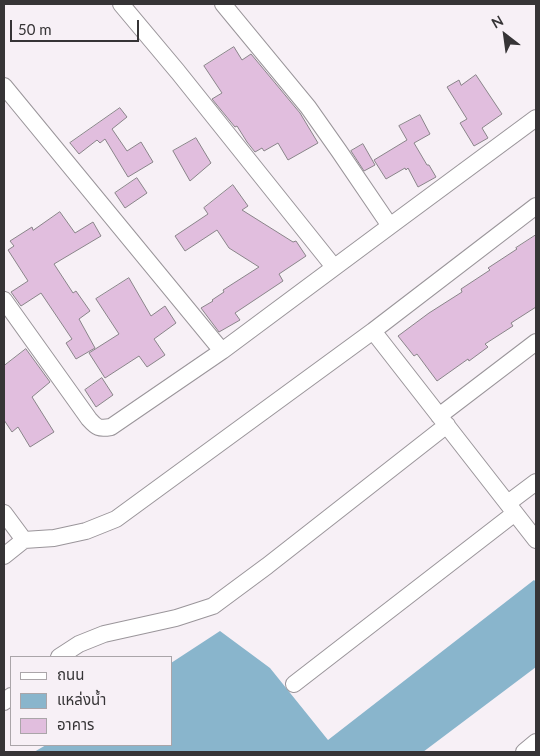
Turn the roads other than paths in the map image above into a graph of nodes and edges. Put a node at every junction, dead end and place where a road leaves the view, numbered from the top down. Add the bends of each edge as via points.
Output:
1 (122, 4) edge
2 (223, 4) edge
3 (4, 86) edge
4 (536, 118) edge
5 (536, 206) edge
6 (390, 226) junction
7 (334, 267) junction
8 (4, 300) edge
9 (374, 331) junction
10 (536, 342) edge
11 (222, 351) junction
12 (443, 420) junction
13 (536, 482) edge
14 (511, 508) junction
15 (4, 513) edge
16 (24, 540) junction
17 (536, 540) edge
18 (4, 556) edge
19 (61, 656) edge
20 (294, 684) dead end
21 (536, 742) edge
22 (524, 752) edge

1 - 7 street
2 - 6 street via 308,107
3 - 11 street
4 - 6 street
5 - 9 street
6 - 7 street
7 - 11 street
8 - 11 street via 96,427 111,427 121,421
9 - 12 street
9 - 16 street via 116,519 86,531
10 - 12 street
12 - 14 street
12 - 19 street via 213,606 104,634
13 - 14 street
14 - 17 street
14 - 20 street
15 - 16 street
16 - 18 street
21 - 22 street

